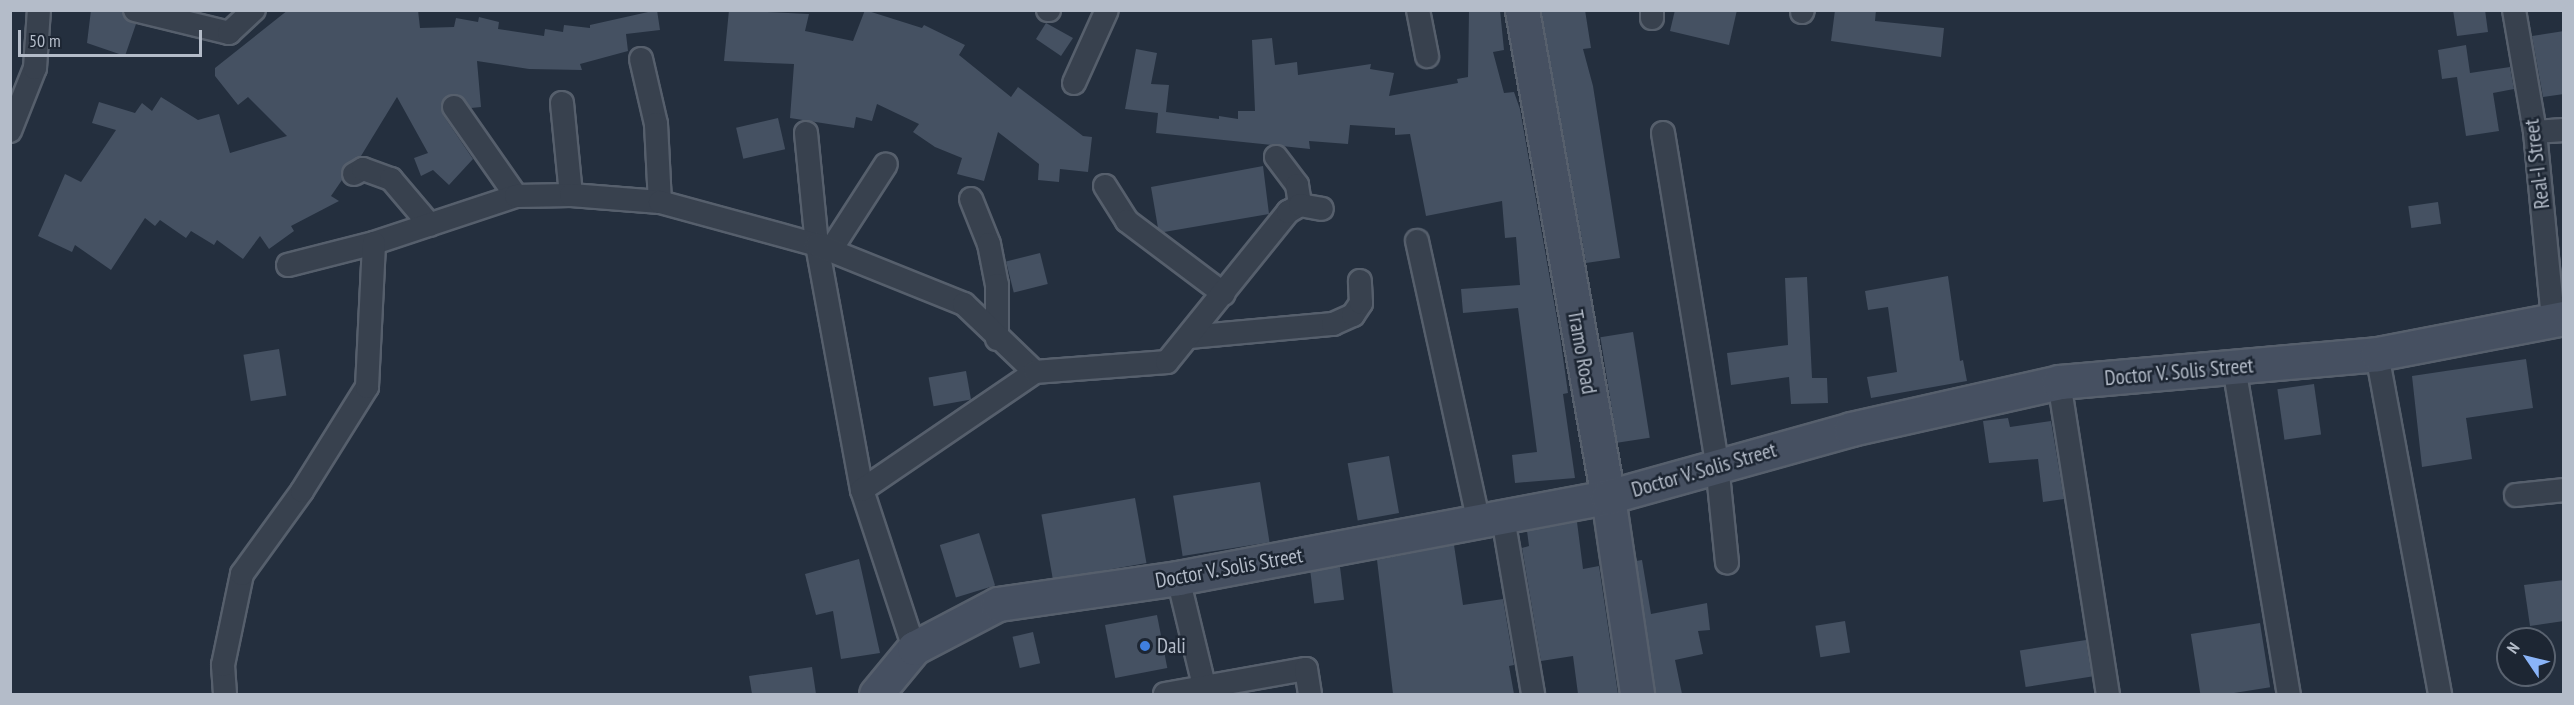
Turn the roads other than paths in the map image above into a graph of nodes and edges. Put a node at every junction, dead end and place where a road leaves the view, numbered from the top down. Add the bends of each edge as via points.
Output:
1 (39, 10) edge
2 (135, 10) edge
3 (254, 10) edge
4 (1107, 10) edge
5 (1418, 10) edge
6 (1522, 10) edge
7 (2514, 10) edge
8 (1427, 56) dead end
9 (641, 59) dead end
10 (1074, 83) dead end
11 (562, 104) dead end
12 (453, 107) dead end
13 (2564, 130) edge
14 (10, 131) edge
15 (2535, 132) junction
16 (1663, 133) dead end
17 (806, 134) dead end
18 (1276, 157) dead end
19 (886, 164) dead end
20 (354, 174) dead end
21 (1105, 186) dead end
22 (570, 195) junction
23 (516, 196) junction
24 (971, 199) dead end
25 (660, 202) junction
26 (1300, 205) junction
27 (1322, 209) dead end
28 (430, 225) junction
29 (1417, 241) dead end
30 (374, 243) junction
31 (824, 248) junction
32 (288, 266) dead end
33 (1360, 281) dead end
34 (1224, 294) junction
35 (2558, 318) edge
36 (1189, 337) junction
37 (997, 339) junction
38 (2377, 354) junction
39 (2234, 368) junction
40 (1035, 372) junction
41 (2059, 382) junction
42 (1718, 464) junction
43 (862, 490) junction
44 (2564, 490) edge
45 (2516, 495) dead end
46 (1608, 498) junction
47 (1491, 520) junction
48 (1727, 562) dead end
49 (1178, 578) junction
50 (914, 648) junction
51 (1205, 690) edge
52 (225, 694) edge
53 (876, 694) edge
54 (1165, 694) edge
55 (1310, 694) edge
56 (1533, 694) edge
57 (1637, 694) edge
58 (2108, 694) edge
59 (2289, 694) edge
60 (2440, 694) edge

1 - 14 street via 35,68
2 - 3 street via 229,33
4 - 10 street
5 - 8 street
6 - 46 street, Tramo Road
7 - 15 street, Real-I Street
9 - 25 street via 656,124
11 - 22 street
12 - 23 street
13 - 15 street
15 - 35 street, Real-I Street
16 - 42 street
17 - 31 street
18 - 26 street via 1297,185
19 - 31 street
20 - 28 street via 363,169 391,179
21 - 34 street via 1127,221
22 - 23 street
22 - 25 street
23 - 28 street
24 - 37 street via 993,265
25 - 31 street
26 - 27 street
26 - 34 street via 1288,212
28 - 30 street
29 - 47 street
30 - 32 street
30 - 52 street via 367,387 302,491 242,574 223,664
31 - 37 street via 964,304
31 - 43 street
33 - 36 street via 1361,303 1353,315 1333,324
34 - 36 street
35 - 38 street, Doctor V. Solis Street
36 - 40 street via 1167,362
37 - 40 street
38 - 39 street, Doctor V. Solis Street
38 - 60 street
39 - 41 street, Doctor V. Solis Street
39 - 59 street
40 - 43 street
41 - 42 street, Doctor V. Solis Street
41 - 58 street
42 - 46 street, Doctor V. Solis Street
42 - 48 street
43 - 50 street
44 - 45 street
46 - 47 street, Doctor V. Solis Street
46 - 57 street, Tramo Road
47 - 49 street, Doctor V. Solis Street
47 - 56 street
49 - 50 street, Doctor V. Solis Street via 998,604
49 - 51 street
50 - 53 street, Doctor V. Solis Street
51 - 54 street
51 - 55 street via 1306,669

